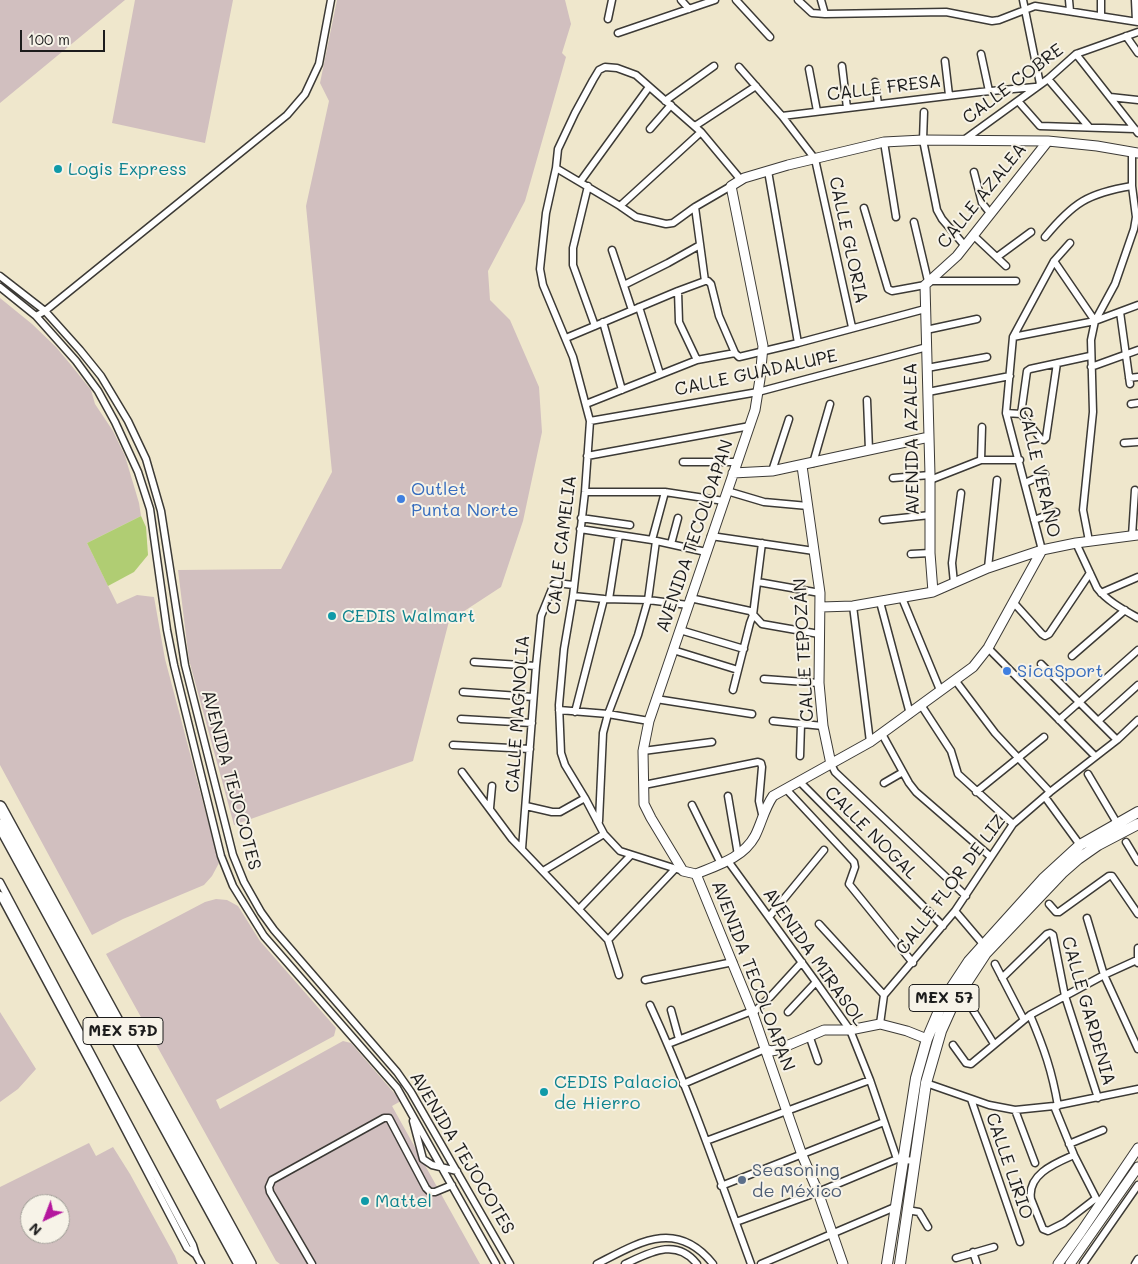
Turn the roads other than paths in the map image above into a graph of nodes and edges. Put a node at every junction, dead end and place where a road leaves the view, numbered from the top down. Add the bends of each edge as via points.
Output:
1 (331, 0) edge
2 (612, 0) edge
3 (681, 0) edge
4 (715, 0) edge
5 (736, 0) edge
6 (798, 0) edge
7 (821, 0) edge
8 (1023, 0) edge
9 (1069, 0) edge
10 (1101, 0) edge
11 (1135, 0) edge
12 (1035, 3) edge
13 (688, 9) junction
14 (1024, 9) junction
15 (1070, 11) junction
16 (825, 14) junction
17 (1101, 16) junction
18 (608, 19) dead end
19 (1137, 22) edge
20 (1138, 32) edge
21 (618, 33) dead end
22 (1126, 36) junction
23 (770, 37) dead end
24 (1138, 53) edge
25 (982, 54) dead end
26 (1076, 54) junction
27 (945, 61) dead end
28 (714, 66) dead end
29 (842, 66) dead end
30 (739, 67) dead end
31 (809, 69) dead end
32 (1048, 79) junction
33 (875, 82) dead end
34 (756, 86) junction
35 (1038, 86) junction
36 (650, 87) junction
37 (990, 91) junction
38 (949, 96) junction
39 (1110, 97) junction
40 (1018, 100) junction
41 (1138, 100) edge
42 (668, 103) junction
43 (878, 104) junction
44 (847, 108) junction
45 (817, 111) junction
46 (924, 112) dead end
47 (782, 116) junction
48 (695, 126) junction
49 (1089, 127) junction
50 (650, 129) dead end
51 (1136, 131) edge
52 (701, 132) junction
53 (923, 140) junction
54 (963, 140) junction
55 (1048, 141) junction
56 (884, 142) junction
57 (1135, 152) edge
58 (815, 158) junction
59 (556, 168) junction
60 (768, 171) junction
61 (974, 172) dead end
62 (741, 180) junction
63 (580, 182) junction
64 (588, 186) junction
65 (731, 186) junction
66 (1132, 186) junction
67 (620, 206) junction
68 (695, 207) junction
69 (864, 208) dead end
70 (990, 213) junction
71 (896, 217) dead end
72 (914, 222) dead end
73 (1031, 232) dead end
74 (973, 235) junction
75 (1045, 237) dead end
76 (1070, 243) dead end
77 (700, 245) junction
78 (965, 246) junction
79 (612, 250) dead end
80 (997, 257) junction
81 (1054, 261) junction
82 (1006, 266) dead end
83 (0, 276) edge
84 (705, 281) junction
85 (1016, 281) dead end
86 (927, 283) junction
87 (624, 285) junction
88 (0, 287) edge
89 (678, 291) junction
90 (1138, 305) edge
91 (639, 307) junction
92 (925, 309) junction
93 (632, 310) junction
94 (44, 312) junction
95 (1120, 312) junction
96 (36, 316) junction
97 (977, 319) dead end
98 (1095, 321) junction
99 (603, 322) junction
100 (595, 326) junction
101 (852, 327) junction
102 (926, 330) junction
103 (1013, 336) junction
104 (566, 338) junction
105 (798, 343) junction
106 (927, 347) junction
107 (1138, 350) edge
108 (762, 351) junction
109 (735, 353) junction
110 (1126, 354) junction
111 (1090, 356) junction
112 (987, 357) dead end
113 (697, 360) junction
114 (1057, 363) junction
115 (1091, 367) junction
116 (927, 368) junction
117 (660, 374) junction
118 (1010, 376) junction
119 (1138, 378) edge
120 (622, 390) junction
121 (758, 392) junction
122 (928, 392) junction
123 (867, 400) dead end
124 (586, 404) junction
125 (830, 404) dead end
126 (1006, 413) junction
127 (1021, 414) junction
128 (789, 418) dead end
129 (590, 421) junction
130 (750, 426) junction
131 (982, 427) dead end
132 (929, 436) junction
133 (1138, 442) edge
134 (1124, 443) dead end
135 (869, 450) junction
136 (587, 456) junction
137 (146, 459) junction
138 (981, 460) junction
139 (1020, 460) junction
140 (133, 462) junction
141 (683, 462) dead end
142 (737, 462) junction
143 (813, 463) junction
144 (802, 466) junction
145 (772, 471) junction
146 (733, 473) junction
147 (1045, 474) dead end
148 (930, 477) junction
149 (893, 478) dead end
150 (997, 480) dead end
151 (1025, 483) junction
152 (1135, 490) dead end
153 (727, 491) junction
154 (585, 492) junction
155 (665, 492) junction
156 (961, 493) dead end
157 (724, 501) junction
158 (808, 506) junction
159 (1056, 512) dead end
160 (930, 515) junction
161 (581, 518) junction
162 (678, 518) dead end
163 (883, 520) dead end
164 (1034, 520) junction
165 (630, 525) dead end
166 (580, 529) junction
167 (619, 535) junction
168 (1135, 535) edge
169 (711, 536) junction
170 (654, 540) junction
171 (1089, 541) junction
172 (762, 543) junction
173 (1076, 543) junction
174 (671, 544) junction
175 (1042, 550) junction
176 (814, 551) junction
177 (706, 552) junction
178 (930, 552) junction
179 (911, 554) dead end
180 (988, 568) junction
181 (1090, 573) junction
182 (1138, 577) edge
183 (758, 582) junction
184 (954, 583) junction
185 (573, 585) junction
186 (933, 592) junction
187 (820, 593) junction
188 (1101, 593) junction
189 (573, 596) junction
190 (902, 598) junction
191 (607, 599) junction
192 (648, 600) junction
193 (689, 601) junction
194 (880, 602) junction
195 (1014, 603) junction
196 (853, 606) junction
197 (821, 608) junction
198 (1125, 610) junction
199 (753, 615) junction
200 (1138, 618) edge
201 (680, 630) junction
202 (819, 634) junction
203 (988, 648) junction
204 (744, 649) junction
205 (673, 650) junction
206 (1138, 650) edge
207 (1072, 656) dead end
208 (474, 662) dead end
209 (1041, 664) dead end
210 (536, 666) junction
211 (738, 670) junction
212 (764, 679) dead end
213 (955, 680) junction
214 (819, 682) junction
215 (1138, 685) edge
216 (734, 690) dead end
217 (940, 690) junction
218 (463, 692) dead end
219 (533, 697) junction
220 (656, 699) junction
221 (1080, 702) junction
222 (921, 705) junction
223 (559, 710) junction
224 (575, 712) junction
225 (608, 714) junction
226 (752, 714) dead end
227 (910, 714) junction
228 (462, 719) dead end
229 (1060, 720) junction
230 (1138, 720) edge
231 (649, 721) junction
232 (773, 721) dead end
233 (1098, 721) junction
234 (532, 723) junction
235 (801, 724) junction
236 (823, 726) junction
237 (882, 734) junction
238 (1044, 738) dead end
239 (1117, 740) junction
240 (712, 742) dead end
241 (870, 742) junction
242 (453, 745) dead end
243 (530, 749) junction
244 (644, 751) junction
245 (800, 756) dead end
246 (1095, 756) junction
247 (1018, 759) junction
248 (830, 764) junction
249 (462, 772) dead end
250 (903, 772) junction
251 (1088, 774) dead end
252 (799, 782) junction
253 (884, 783) dead end
254 (644, 785) junction
255 (492, 786) dead end
256 (786, 789) junction
257 (976, 792) junction
258 (1048, 794) junction
259 (728, 796) dead end
260 (585, 798) junction
261 (692, 805) dead end
262 (526, 806) junction
263 (0, 807) edge
264 (490, 808) junction
265 (1138, 812) edge
266 (762, 814) junction
267 (599, 822) junction
268 (1117, 823) junction
269 (1013, 824) junction
270 (1138, 824) edge
271 (0, 825) edge
272 (604, 834) junction
273 (1126, 842) dead end
274 (1080, 845) junction
275 (522, 849) junction
276 (824, 850) dead end
277 (631, 855) junction
278 (738, 855) junction
279 (991, 857) junction
280 (725, 862) junction
281 (1138, 862) edge
282 (679, 870) junction
283 (544, 871) junction
284 (696, 874) junction
285 (0, 882) edge
286 (0, 896) edge
287 (966, 896) junction
288 (1049, 904) dead end
289 (580, 908) junction
290 (955, 911) junction
291 (1138, 914) edge
292 (769, 917) junction
293 (1087, 918) dead end
294 (819, 924) dead end
295 (943, 926) junction
296 (608, 940) junction
297 (983, 944) junction
298 (1138, 948) edge
299 (733, 962) junction
300 (802, 962) junction
301 (1137, 962) edge
302 (913, 963) junction
303 (995, 964) dead end
304 (619, 975) dead end
305 (1104, 975) junction
306 (1002, 978) junction
307 (645, 980) dead end
308 (816, 982) junction
309 (884, 995) junction
310 (1066, 996) junction
311 (968, 1002) dead end
312 (650, 1005) dead end
313 (671, 1010) dead end
314 (753, 1012) junction
315 (788, 1012) dead end
316 (1030, 1015) junction
317 (1024, 1020) junction
318 (880, 1024) junction
319 (850, 1030) junction
320 (809, 1035) junction
321 (927, 1039) junction
322 (679, 1040) junction
323 (668, 1044) junction
324 (953, 1044) dead end
325 (994, 1044) junction
326 (1138, 1049) edge
327 (765, 1050) junction
328 (818, 1061) dead end
329 (870, 1080) junction
330 (926, 1083) junction
331 (684, 1084) junction
332 (1138, 1089) edge
333 (1098, 1098) junction
334 (971, 1099) junction
335 (1056, 1106) junction
336 (787, 1110) junction
337 (1015, 1110) junction
338 (412, 1114) junction
339 (884, 1122) junction
340 (1103, 1130) dead end
341 (706, 1141) junction
342 (1069, 1144) junction
343 (1138, 1148) edge
344 (802, 1155) junction
345 (1074, 1155) junction
346 (900, 1160) junction
347 (914, 1161) junction
348 (1035, 1163) dead end
349 (441, 1166) junction
350 (1138, 1167) edge
351 (457, 1171) junction
352 (452, 1185) junction
353 (1138, 1185) edge
354 (722, 1186) junction
355 (818, 1192) junction
356 (1098, 1201) junction
357 (895, 1207) junction
358 (907, 1210) junction
359 (736, 1222) junction
360 (928, 1227) dead end
361 (833, 1233) junction
362 (1020, 1242) dead end
363 (994, 1247) dead end
364 (196, 1255) junction
365 (975, 1257) edge
366 (956, 1258) dead end
367 (1138, 1259) edge
368 (243, 1261) edge
369 (201, 1264) edge
370 (312, 1264) edge
371 (496, 1264) edge
372 (510, 1264) edge
373 (597, 1264) edge
374 (625, 1264) edge
375 (697, 1264) edge
376 (713, 1264) edge
377 (751, 1264) edge
378 (761, 1264) edge
379 (843, 1264) edge
380 (887, 1264) edge
381 (900, 1264) edge
382 (1058, 1264) edge
383 (1070, 1264) edge
384 (1083, 1264) edge
385 (1134, 1264) edge

1 - 94 street via 319,64 305,94 287,115
2 - 18 street
3 - 13 street
4 - 13 street
5 - 23 street
6 - 16 street via 812,13
7 - 16 street
8 - 14 street
9 - 15 street
10 - 17 street
11 - 19 street
12 - 14 street
12 - 15 street
13 - 21 street
14 - 16 street via 992,21 946,12
14 - 35 street
15 - 17 street
17 - 19 street
20 - 22 street, CALLE COBRE
22 - 24 street
22 - 26 street, CALLE COBRE
25 - 37 street
26 - 32 street, CALLE COBRE
26 - 39 street
27 - 38 street
28 - 42 street
29 - 44 street
30 - 34 street
31 - 45 street
32 - 35 street, CALLE COBRE
32 - 49 street
33 - 43 street
34 - 47 street
34 - 48 street
35 - 37 street, CALLE FRESA
35 - 40 street, CALLE COBRE
36 - 42 street
36 - 59 street, CALLE CAMELIA via 636,75 617,68 599,70 562,139
36 - 63 street
37 - 38 street, CALLE FRESA
38 - 43 street, CALLE FRESA
39 - 41 street
39 - 51 street
40 - 49 street via 1040,126
40 - 54 street, CALLE COBRE
42 - 48 street
42 - 50 street
43 - 44 street, CALLE FRESA
44 - 45 street, CALLE FRESA
45 - 47 street, CALLE FRESA
46 - 53 street
47 - 58 street
48 - 52 street
49 - 51 street
52 - 62 street
52 - 67 street
53 - 54 street
53 - 56 street
53 - 78 street via 937,210
54 - 55 street
55 - 57 street
55 - 70 street, CALLE AZALEA
56 - 58 street
56 - 71 street
57 - 66 street
58 - 60 street
58 - 101 street, CALLE GLORIA
59 - 63 street
59 - 104 street, CALLE CAMELIA via 546,213 540,269 543,285
60 - 62 street
60 - 105 street
61 - 70 street via 982,203
62 - 65 street
63 - 64 street
64 - 67 street
64 - 100 street via 573,248 573,265
65 - 68 street
65 - 108 street, AVENIDA TECOLOAPAN
66 - 75 street via 1108,190 1082,200
66 - 98 street via 1136,217 1134,229 1115,284
67 - 68 street via 636,217 670,224
68 - 77 street
69 - 86 street via 888,289 892,291
70 - 74 street, CALLE AZALEA
72 - 86 street
73 - 80 street
74 - 78 street, CALLE AZALEA
74 - 80 street
76 - 81 street, CALLE VERANO
77 - 84 street
77 - 87 street
78 - 86 street, CALLE AZALEA
79 - 87 street
80 - 82 street
81 - 98 street
81 - 103 street, CALLE VERANO
83 - 94 street, AVENIDA TEJOCOTES
84 - 89 street
84 - 109 street via 711,284 719,316
85 - 86 street
86 - 92 street, AVENIDA AZALEA
87 - 93 street
88 - 96 street, AVENIDA TEJOCOTES
89 - 91 street
89 - 113 street via 679,322
90 - 95 street
91 - 93 street
91 - 117 street
92 - 101 street
92 - 102 street, AVENIDA AZALEA
93 - 99 street
94 - 96 street
94 - 137 street, AVENIDA TEJOCOTES via 101,376
95 - 98 street
95 - 110 street
96 - 140 street, AVENIDA TEJOCOTES via 98,391
97 - 102 street
98 - 103 street
98 - 111 street
99 - 100 street
99 - 120 street
100 - 104 street
101 - 105 street
102 - 106 street, AVENIDA AZALEA
103 - 118 street, CALLE VERANO
104 - 124 street, CALLE CAMELIA
105 - 108 street
106 - 116 street, AVENIDA AZALEA
106 - 121 street, CALLE GUADALUPE
107 - 110 street
108 - 109 street via 739,356
108 - 121 street, AVENIDA TECOLOAPAN
109 - 113 street
110 - 115 street
110 - 119 street via 1130,381
111 - 114 street
111 - 115 street
112 - 116 street
113 - 117 street
114 - 127 street via 1027,371
114 - 127 street via 1044,440
115 - 171 street via 1093,412 1083,510
116 - 122 street, AVENIDA AZALEA
117 - 120 street
118 - 122 street
118 - 126 street, CALLE VERANO
120 - 124 street
121 - 129 street, CALLE GUADALUPE
121 - 130 street, AVENIDA TECOLOAPAN
122 - 132 street, AVENIDA AZALEA
123 - 135 street
124 - 129 street, CALLE CAMELIA
125 - 143 street
126 - 127 street
126 - 139 street, CALLE VERANO
128 - 145 street
129 - 136 street, CALLE CAMELIA
130 - 136 street
130 - 142 street, AVENIDA TECOLOAPAN
131 - 138 street
132 - 135 street
132 - 148 street, AVENIDA AZALEA
133 - 134 street
135 - 143 street
136 - 154 street, CALLE CAMELIA
137 - 140 street
137 - 351 street, AVENIDA TEJOCOTES via 161,511 185,665 231,848 244,882 283,941 397,1072
138 - 139 street
138 - 148 street
139 - 151 street, CALLE VERANO
140 - 338 street, AVENIDA TEJOCOTES via 150,510 174,665 221,856 233,886 264,936 397,1088
141 - 142 street
142 - 146 street, AVENIDA TECOLOAPAN
143 - 144 street
144 - 145 street
144 - 158 street, CALLE TEPOZÁN
145 - 146 street
146 - 153 street, AVENIDA TECOLOAPAN
147 - 151 street
148 - 149 street
148 - 160 street, AVENIDA AZALEA
150 - 180 street
151 - 164 street, CALLE VERANO
152 - 168 street
153 - 157 street, AVENIDA TECOLOAPAN
153 - 158 street via 764,502
154 - 155 street
154 - 161 street, CALLE CAMELIA
155 - 157 street
155 - 170 street
156 - 184 street via 952,563
157 - 169 street, AVENIDA TECOLOAPAN
158 - 176 street, CALLE TEPOZÁN
159 - 164 street
160 - 163 street
160 - 178 street, AVENIDA AZALEA
161 - 165 street
161 - 166 street, CALLE CAMELIA
162 - 174 street
164 - 175 street, CALLE VERANO
166 - 167 street
166 - 185 street, CALLE CAMELIA
167 - 170 street
167 - 191 street
168 - 171 street
169 - 172 street
169 - 177 street, AVENIDA TECOLOAPAN
170 - 174 street
170 - 192 street
171 - 173 street
172 - 176 street
172 - 183 street
173 - 175 street
173 - 181 street
174 - 177 street
175 - 180 street
175 - 195 street
176 - 187 street, CALLE TEPOZÁN
177 - 193 street, AVENIDA TECOLOAPAN
178 - 179 street
178 - 186 street, AVENIDA AZALEA
180 - 184 street
181 - 188 street
181 - 195 street via 1045,636
182 - 188 street
183 - 187 street
183 - 199 street
184 - 186 street
185 - 189 street, CALLE CAMELIA
185 - 210 street, CALLE MAGNOLIA via 554,584 541,616
186 - 190 street
187 - 197 street, CALLE TEPOZÁN
188 - 198 street
189 - 191 street
189 - 223 street, CALLE CAMELIA
190 - 194 street
190 - 217 street
191 - 192 street
191 - 224 street
192 - 193 street
192 - 225 street
193 - 199 street via 750,611
193 - 201 street, AVENIDA TECOLOAPAN
194 - 196 street
194 - 227 street
195 - 203 street
196 - 197 street
196 - 241 street
197 - 202 street, CALLE TEPOZÁN
198 - 200 street
198 - 207 street
199 - 202 street via 762,624
199 - 204 street
201 - 204 street
201 - 205 street, AVENIDA TECOLOAPAN
202 - 214 street, CALLE TEPOZÁN
203 - 213 street via 973,667
203 - 229 street
204 - 211 street
205 - 211 street
205 - 220 street, AVENIDA TECOLOAPAN
206 - 221 street
208 - 210 street
209 - 221 street
210 - 219 street, CALLE MAGNOLIA
211 - 216 street
212 - 214 street
213 - 217 street
213 - 247 street
214 - 236 street, CALLE TEPOZÁN
215 - 233 street
217 - 222 street
218 - 219 street
219 - 234 street, CALLE MAGNOLIA
220 - 226 street
220 - 231 street, AVENIDA TECOLOAPAN
221 - 229 street
221 - 233 street
222 - 227 street
222 - 257 street via 951,751 958,774
223 - 224 street
223 - 260 street, CALLE CAMELIA via 561,753
224 - 225 street
225 - 231 street
225 - 267 street via 603,733
227 - 237 street
228 - 234 street
229 - 246 street
230 - 239 street, CALLE FLOR DE LIZ
231 - 244 street, AVENIDA TECOLOAPAN
232 - 235 street
233 - 239 street
234 - 243 street, CALLE MAGNOLIA
235 - 236 street
235 - 245 street
236 - 248 street, CALLE TEPOZÁN
237 - 241 street
237 - 250 street
238 - 247 street
239 - 246 street, CALLE FLOR DE LIZ
240 - 244 street
241 - 248 street
242 - 243 street
243 - 262 street, CALLE MAGNOLIA
244 - 254 street, AVENIDA TECOLOAPAN
246 - 258 street, CALLE FLOR DE LIZ
247 - 257 street
247 - 258 street
248 - 252 street
248 - 287 street
249 - 264 street
250 - 253 street
250 - 279 street via 916,792
251 - 268 street
252 - 256 street
252 - 295 street, CALLE NOGAL
254 - 266 street via 758,762 762,767 759,801
254 - 282 street, AVENIDA TECOLOAPAN via 644,804
255 - 264 street
256 - 266 street via 773,796
256 - 302 street via 854,862 849,884
257 - 269 street
258 - 269 street, CALLE FLOR DE LIZ
258 - 274 street
259 - 278 street
260 - 262 street via 560,812
260 - 267 street, CALLE CAMELIA
261 - 280 street, AVENIDA MIRASOL
262 - 275 street, CALLE MAGNOLIA
263 - 368 highway, MEX 57D
264 - 275 street
265 - 268 main road, MEX 57
266 - 278 street via 756,834
267 - 272 street, CALLE CAMELIA
268 - 274 main road, MEX 57
269 - 279 street, CALLE FLOR DE LIZ
270 - 330 main road, MEX 57 via 1098,845 1067,868 986,954 954,1002 941,1031
271 - 368 highway, MEX 57D
272 - 277 street, CALLE CAMELIA via 620,851
272 - 283 street
273 - 281 street
274 - 297 main road, MEX 57 via 1043,879
275 - 283 street
276 - 292 street
277 - 282 street, CALLE CAMELIA
277 - 289 street
278 - 280 street
279 - 287 street, CALLE FLOR DE LIZ
280 - 284 street
280 - 292 street, AVENIDA MIRASOL
282 - 284 street, AVENIDA TECOLOAPAN
282 - 296 street
283 - 289 street
284 - 299 street, AVENIDA TECOLOAPAN
285 - 364 street
286 - 364 street via 187,1248
287 - 290 street, CALLE FLOR DE LIZ
288 - 291 street via 1059,912 1112,876
289 - 296 street
290 - 295 street, CALLE FLOR DE LIZ
290 - 297 street
292 - 300 street, AVENIDA MIRASOL
293 - 305 street
294 - 309 street
295 - 302 street, CALLE FLOR DE LIZ
296 - 304 street
297 - 321 main road, MEX 57 via 956,978
298 - 301 street
299 - 307 street
299 - 314 street, AVENIDA TECOLOAPAN
300 - 308 street, AVENIDA MIRASOL
300 - 314 street
301 - 305 street
302 - 309 street, CALLE FLOR DE LIZ
303 - 306 street
305 - 310 street
305 - 326 street
306 - 310 street, CALLE GARDENIA via 1050,933
306 - 317 street
308 - 315 street
308 - 319 street, AVENIDA MIRASOL
309 - 318 street
310 - 316 street
310 - 333 street, CALLE GARDENIA
311 - 325 street
312 - 323 street
313 - 322 street
314 - 322 street
314 - 327 street, AVENIDA TECOLOAPAN
316 - 317 street
316 - 335 street via 1046,1052
317 - 325 street
318 - 319 street
318 - 321 street
319 - 320 street via 824,1030
319 - 329 street, AVENIDA MIRASOL
320 - 327 street via 777,1050
320 - 328 street
321 - 346 main road, MEX 57
322 - 323 street
323 - 331 street
324 - 325 street via 968,1064
327 - 331 street
327 - 336 street, AVENIDA TECOLOAPAN
329 - 336 street
329 - 339 street, AVENIDA MIRASOL
330 - 334 street
330 - 347 main road, MEX 57
331 - 341 street
332 - 333 street
333 - 335 street
334 - 337 street
334 - 362 street, CALLE LIRIO
335 - 337 street
335 - 342 street
336 - 341 street
336 - 344 street, AVENIDA TECOLOAPAN
337 - 348 street
338 - 349 street, AVENIDA TEJOCOTES
338 - 349 street via 423,1159
339 - 344 street
339 - 346 street, AVENIDA MIRASOL
340 - 342 street
341 - 354 street
342 - 345 street
343 - 356 street
344 - 354 street
344 - 355 street, AVENIDA TECOLOAPAN
345 - 356 street
345 - 356 street via 1048,1166 1032,1184 1031,1199 1043,1229 1048,1231 1064,1224
346 - 347 street
346 - 355 street
346 - 357 main road, MEX 57
347 - 358 main road, MEX 57
349 - 351 street
349 - 352 street, AVENIDA TEJOCOTES
350 - 383 street
351 - 372 street, AVENIDA TEJOCOTES
352 - 370 street via 436,1192 426,1188 389,1118 272,1180 269,1187
352 - 371 street, AVENIDA TEJOCOTES
353 - 384 street
354 - 359 street
355 - 359 street
355 - 361 street, AVENIDA TECOLOAPAN
356 - 382 street
357 - 361 street
357 - 380 main road, MEX 57
358 - 360 street via 919,1212
358 - 381 main road, MEX 57
359 - 377 street
361 - 378 street
361 - 379 street, AVENIDA TECOLOAPAN
363 - 365 street
364 - 369 street
365 - 366 street
367 - 385 street
373 - 376 street via 641,1242 664,1238 690,1244
374 - 375 street via 659,1249 681,1252

